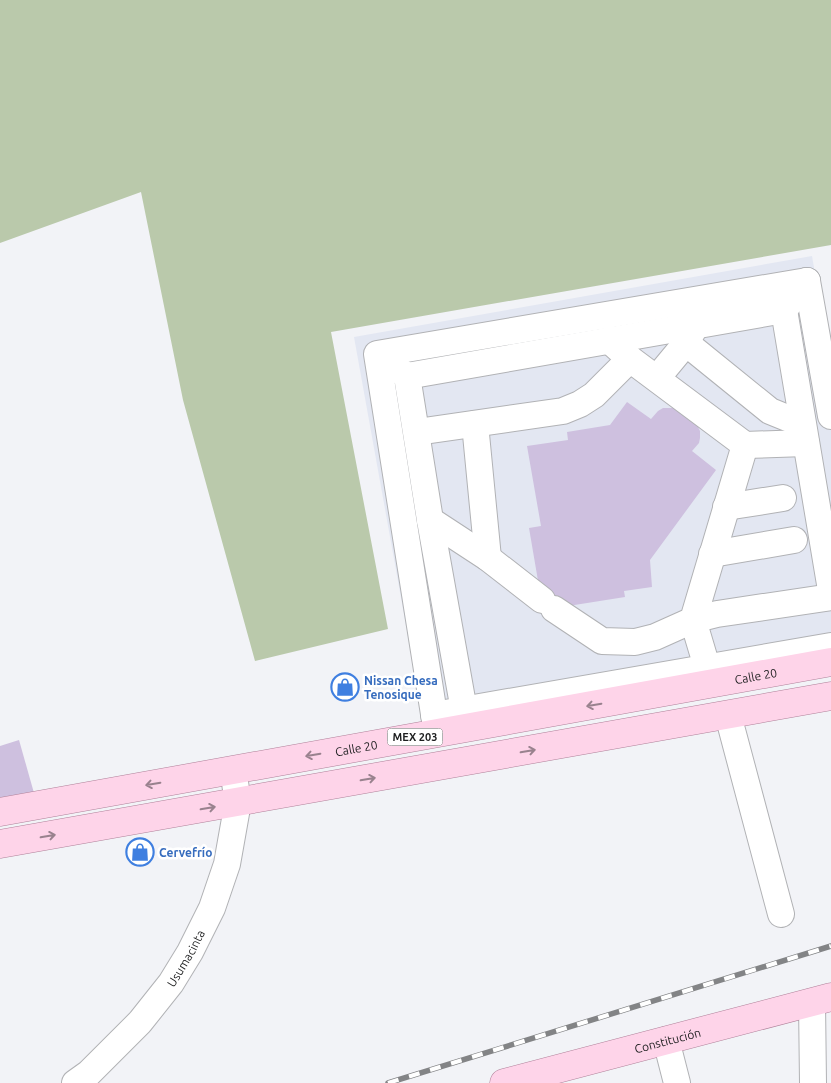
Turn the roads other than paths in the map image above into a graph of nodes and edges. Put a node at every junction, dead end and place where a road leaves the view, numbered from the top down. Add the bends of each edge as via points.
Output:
1 (816, 290) edge
2 (784, 310) junction
3 (691, 334) junction
4 (609, 340) junction
5 (377, 354) junction
6 (630, 359) junction
7 (407, 376) junction
8 (657, 378) junction
9 (770, 410) junction
10 (831, 416) edge
11 (475, 424) junction
12 (417, 432) junction
13 (804, 433) junction
14 (745, 445) junction
15 (784, 498) dead end
16 (726, 508) junction
17 (430, 520) junction
18 (794, 540) dead end
19 (712, 554) junction
20 (488, 558) junction
21 (831, 590) edge
22 (831, 597) edge
23 (693, 620) junction
24 (602, 641) junction
25 (831, 646) edge
26 (831, 662) edge
27 (707, 668) junction
28 (645, 678) junction
29 (831, 696) edge
30 (728, 715) junction
31 (465, 719) junction
32 (435, 724) junction
33 (233, 770) junction
34 (238, 802) junction
35 (0, 812) edge
36 (0, 844) edge
37 (780, 914) dead end
38 (821, 1000) edge
39 (666, 1040) junction
40 (75, 1083) edge
41 (504, 1083) edge
42 (677, 1083) edge
43 (813, 1083) edge

1 - 2 street
1 - 5 street
1 - 10 street
2 - 3 street
2 - 13 street
3 - 4 street
3 - 8 street
3 - 9 street
4 - 6 street
4 - 7 street
5 - 7 street
5 - 32 street
6 - 8 street
6 - 11 street via 594,395 580,404 563,410
7 - 12 street
8 - 14 street
9 - 13 street
9 - 14 street
11 - 12 street
11 - 20 street
12 - 17 street
13 - 14 street
13 - 21 street
14 - 16 street
15 - 16 street
16 - 19 street
17 - 20 street
17 - 31 street
18 - 19 street
19 - 23 street
20 - 24 street via 548,605
22 - 23 street
23 - 24 street via 635,642
23 - 27 street
24 - 28 street
25 - 27 street
26 -> 31 main road, Calle 20 / MEX 203
27 - 28 street
28 - 31 street
29 - 30 main road
34 -> 30 main road
30 - 37 street
31 - 32 main road, Calle 20 / MEX 203
32 -> 33 main road, Calle 20 / MEX 203
33 - 34 street, Usumacinta
33 -> 35 main road, Calle 20 / MEX 203
36 -> 34 main road
34 - 40 street, Usumacinta via 227,864 212,908 190,952 171,983 140,1022
38 - 39 main road, Constitución
38 - 43 street
39 - 41 main road, Constitución
39 - 42 street

